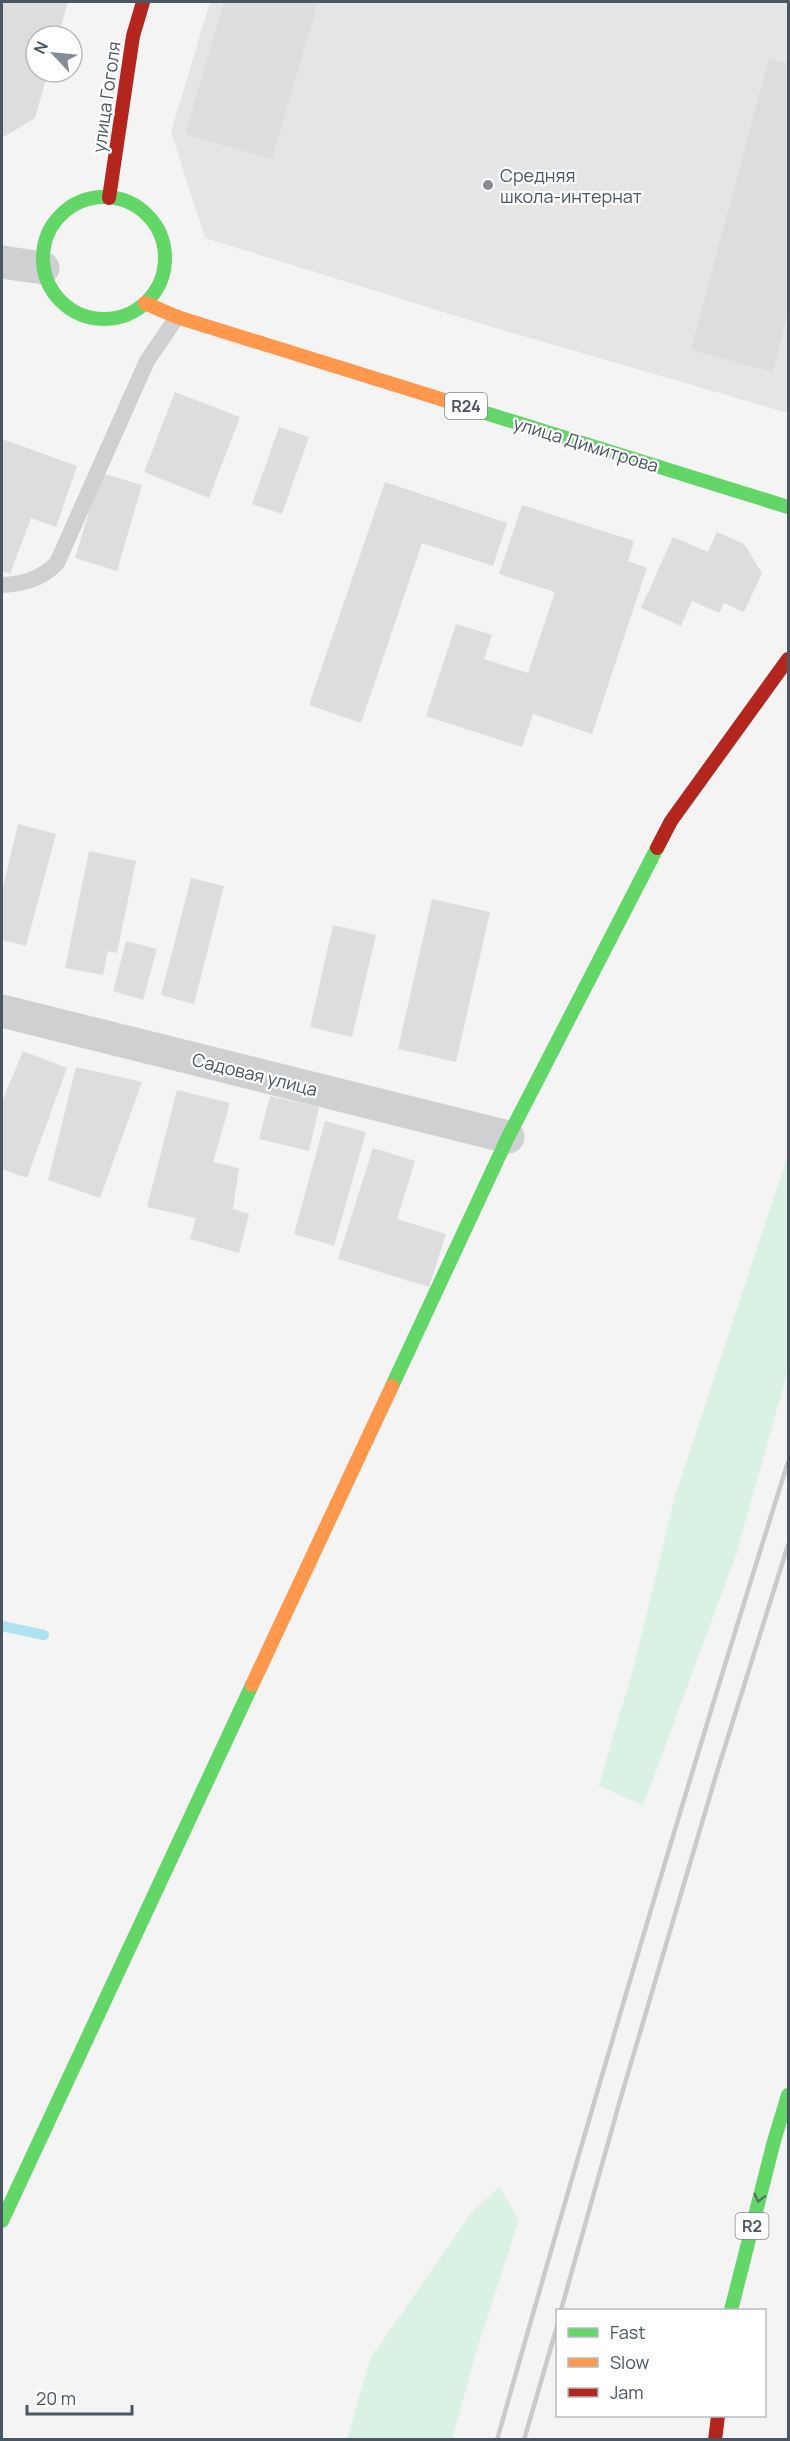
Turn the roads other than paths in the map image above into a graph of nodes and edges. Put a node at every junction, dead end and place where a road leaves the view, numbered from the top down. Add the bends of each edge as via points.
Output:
1 (143, 2) edge
2 (109, 198) junction
3 (2, 262) edge
4 (43, 268) junction
5 (145, 303) junction
6 (177, 317) junction
7 (789, 507) edge
8 (2, 585) edge
9 (789, 659) edge
10 (2, 1011) edge
11 (508, 1137) junction
12 (789, 2095) edge
13 (2, 2221) edge
14 (731, 2309) edge
15 (718, 2417) edge
16 (715, 2439) edge

1 - 2 street, улица Гоголя via 133,36
2 - 4 street via 80,202 63,213 50,228 43,248
2 - 5 street via 138,207 154,222 163,239 166,260 162,279
3 - 4 street
4 - 5 street via 50,288 62,304 79,315 119,319
5 - 6 street, улица Димитрова / R24
6 - 7 street, улица Димитрова / R24
6 - 8 lane via 147,361 57,564 45,574 20,584
9 - 11 street via 671,821
10 - 11 street, Садовая улица
11 - 13 street
12 -> 14 street, R2
15 - 16 street

